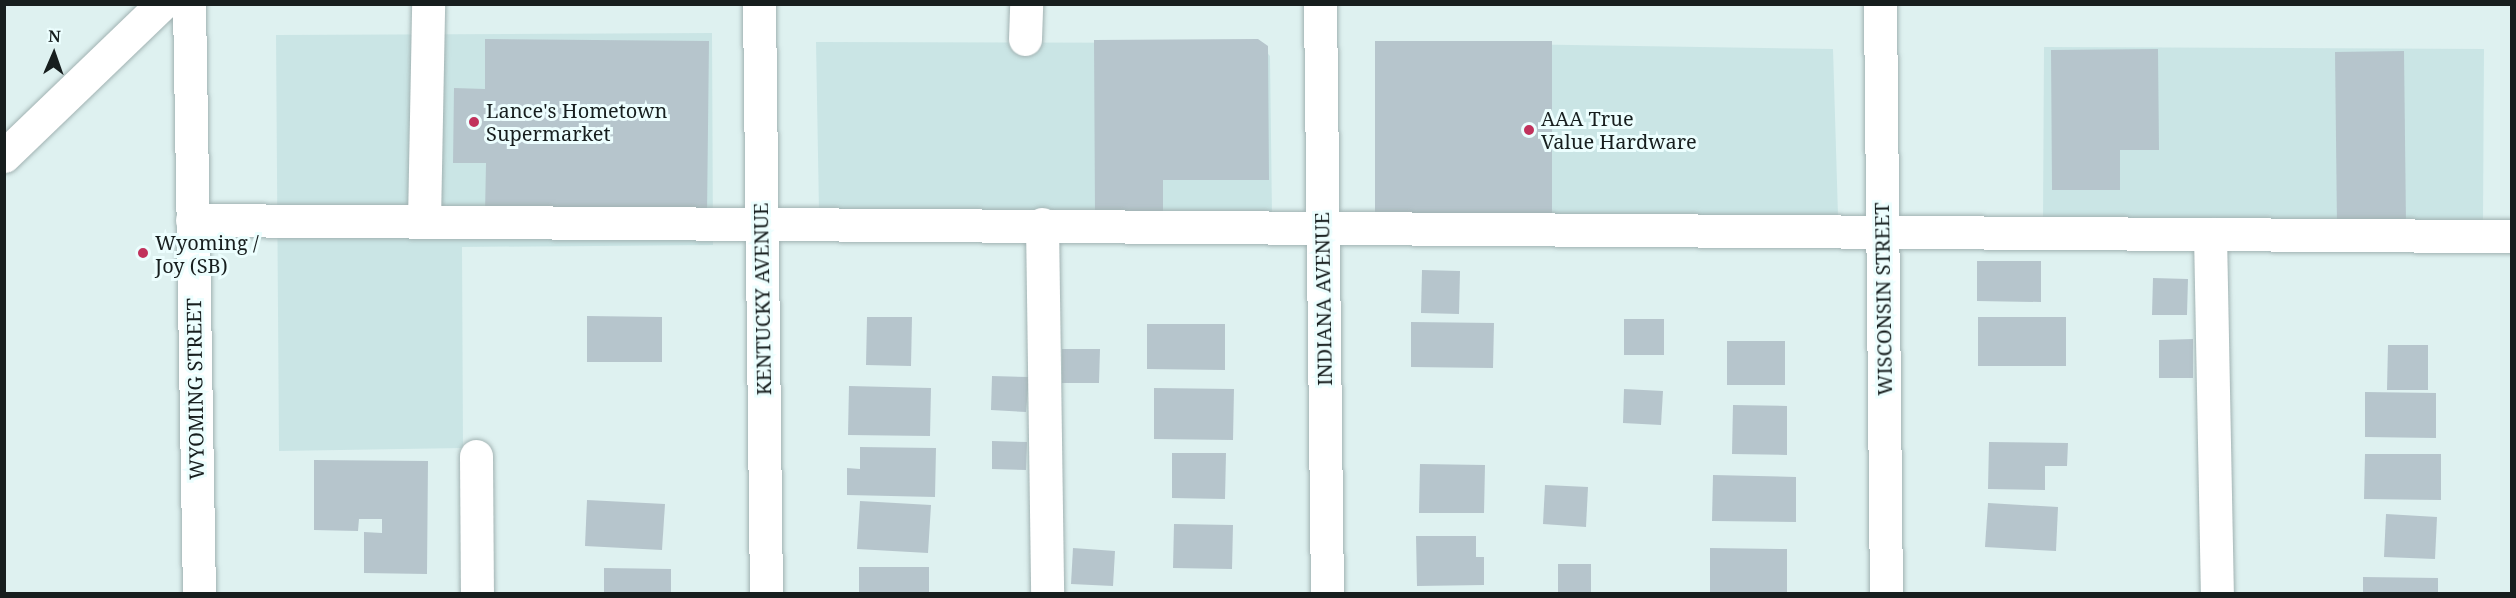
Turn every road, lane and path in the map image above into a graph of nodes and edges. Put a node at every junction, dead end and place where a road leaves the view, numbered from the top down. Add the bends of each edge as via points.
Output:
1 (162, 4) edge
2 (189, 4) edge
3 (428, 4) edge
4 (759, 4) edge
5 (1026, 4) edge
6 (1320, 4) edge
7 (1880, 4) edge
8 (1025, 39) dead end
9 (4, 156) edge
10 (192, 220) junction
11 (1027, 220) junction
12 (424, 221) junction
13 (761, 223) junction
14 (1322, 226) junction
15 (1882, 231) junction
16 (2210, 234) junction
17 (2511, 236) edge
18 (476, 456) dead end
19 (199, 594) edge
20 (477, 594) edge
21 (766, 594) edge
22 (1047, 594) edge
23 (1327, 594) edge
24 (1886, 594) edge
25 (2217, 594) edge

1 - 9 street
2 - 10 street, WYOMING STREET
3 - 12 street
4 - 13 street, KENTUCKY AVENUE
5 - 8 street
6 - 14 street, INDIANA AVENUE
7 - 15 street, WISCONSIN STREET
10 - 12 street
10 - 19 street, WYOMING STREET
11 - 13 street
11 - 14 street
11 - 22 street
12 - 13 street
13 - 21 street, KENTUCKY AVENUE
14 - 15 street
14 - 23 street, INDIANA AVENUE
15 - 16 street
15 - 24 street, WISCONSIN STREET
16 - 17 street
16 - 25 street
18 - 20 street

